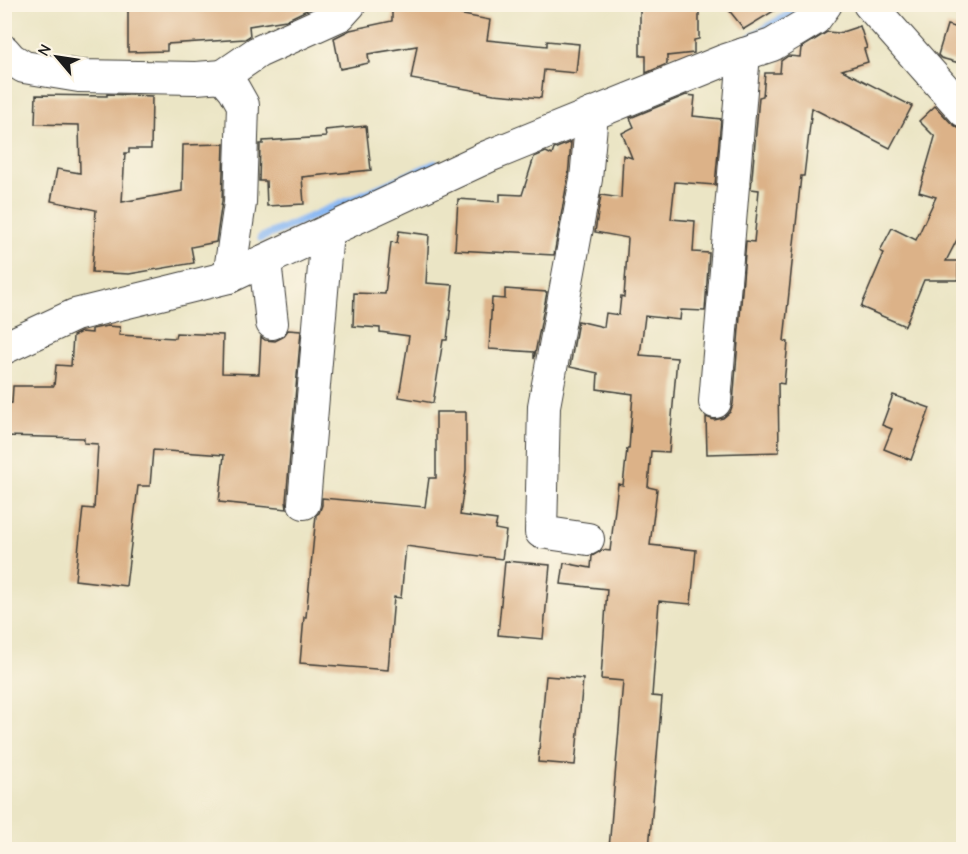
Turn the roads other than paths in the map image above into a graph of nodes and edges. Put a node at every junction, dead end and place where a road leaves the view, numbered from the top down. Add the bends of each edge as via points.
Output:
1 (350, 4) edge
2 (826, 4) edge
3 (869, 4) edge
4 (4, 51) edge
5 (744, 54) junction
6 (223, 75) junction
7 (963, 111) edge
8 (592, 114) junction
9 (327, 232) junction
10 (265, 261) junction
11 (230, 278) junction
12 (272, 323) dead end
13 (4, 348) edge
14 (716, 402) dead end
15 (304, 503) dead end
16 (588, 539) dead end

1 - 6 street via 340,15 258,52
2 - 5 street via 815,19 772,45
3 - 7 street
4 - 6 street via 24,67 79,76
5 - 8 street
5 - 14 street
6 - 11 street via 243,105 240,203
8 - 9 street via 489,156
8 - 16 street via 586,179 544,406 541,532
9 - 10 street
9 - 15 street
10 - 11 street
10 - 12 street
11 - 13 street via 75,315

